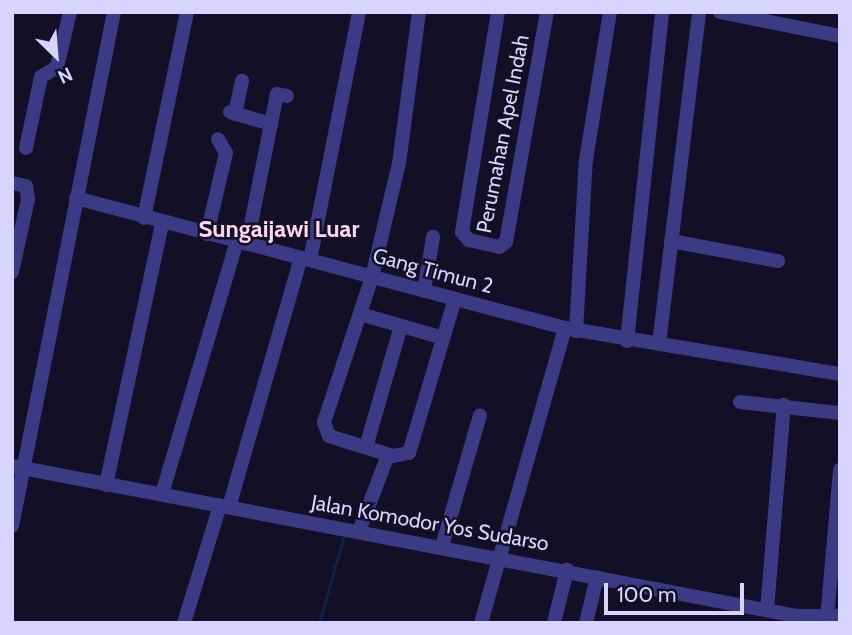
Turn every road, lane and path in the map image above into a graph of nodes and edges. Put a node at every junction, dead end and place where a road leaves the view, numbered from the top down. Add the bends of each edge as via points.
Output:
1 (70, 12) edge
2 (114, 12) edge
3 (187, 12) edge
4 (359, 12) edge
5 (419, 12) edge
6 (498, 12) edge
7 (547, 12) edge
8 (610, 12) edge
9 (662, 12) edge
10 (699, 12) edge
11 (720, 12) edge
12 (742, 14) edge
13 (787, 19) edge
14 (840, 36) edge
15 (242, 81) dead end
16 (287, 96) dead end
17 (271, 124) junction
18 (218, 139) dead end
19 (26, 148) dead end
20 (12, 183) edge
21 (76, 198) junction
22 (144, 218) junction
23 (162, 223) junction
24 (207, 234) junction
25 (433, 237) dead end
26 (671, 241) junction
27 (242, 243) junction
28 (305, 259) junction
29 (778, 261) dead end
30 (12, 272) edge
31 (372, 277) junction
32 (424, 291) junction
33 (455, 299) junction
34 (360, 314) junction
35 (401, 326) junction
36 (571, 329) junction
37 (443, 338) junction
38 (627, 341) junction
39 (659, 344) junction
40 (840, 374) edge
41 (740, 402) dead end
42 (784, 405) junction
43 (840, 414) edge
44 (480, 415) dead end
45 (366, 447) junction
46 (388, 454) junction
47 (18, 467) edge
48 (840, 470) edge
49 (106, 485) junction
50 (162, 494) junction
51 (225, 506) junction
52 (12, 526) edge
53 (359, 531) junction
54 (442, 547) junction
55 (499, 558) junction
56 (566, 570) junction
57 (597, 577) junction
58 (767, 610) junction
59 (833, 617) edge
60 (795, 619) edge
61 (184, 623) edge
62 (481, 623) edge
63 (554, 623) edge
64 (586, 623) edge

1 - 19 street via 57,67 41,77
2 - 21 street
3 - 22 street
4 - 28 street
5 - 31 street via 399,163
6 - 7 street, Perumahan Apel Indah via 463,232 469,240 499,247 506,242
8 - 36 street via 586,160
9 - 38 street
10 - 26 street
11 - 12 street
12 - 13 street
13 - 14 street
15 - 17 street via 233,113
16 - 17 street via 277,94
17 - 27 street
18 - 24 street via 226,144 226,153
20 - 30 street via 26,186 28,199
21 - 22 street, Gang Timun 2
21 - 47 street
22 - 23 street, Gang Timun 2
23 - 24 street, Gang Timun 2
23 - 49 street
24 - 27 street, Gang Timun 2
25 - 32 street
26 - 29 street
26 - 39 street
27 - 28 street, Gang Timun 2
27 - 50 street
28 - 31 street, Gang Timun 2
28 - 51 street
31 - 32 street, Gang Timun 2
31 - 34 street
32 - 33 street, Gang Timun 2
33 - 36 street, Gang Timun 2
33 - 37 street
34 - 35 street
34 - 45 street via 324,422 329,436
35 - 37 street
35 - 45 street
36 - 38 street, Gang Timun 2
36 - 55 street
37 - 46 street via 410,453
38 - 39 street, Gang Timun 2
39 - 40 street, Gang Timun 2
41 - 42 street
42 - 43 street
42 - 58 street
44 - 54 street
45 - 46 street
46 - 53 street
47 - 49 street, Jalan Komodor Yos Sudarso
47 - 52 street
48 - 59 street
49 - 50 street, Jalan Komodor Yos Sudarso
50 - 51 street, Jalan Komodor Yos Sudarso
51 - 53 street, Jalan Komodor Yos Sudarso
51 - 61 street
53 - 54 street, Jalan Komodor Yos Sudarso
54 - 55 street, Jalan Komodor Yos Sudarso
55 - 56 street, Jalan Komodor Yos Sudarso
55 - 62 street
56 - 57 street, Jalan Komodor Yos Sudarso
56 - 63 street
57 - 58 street, Jalan Komodor Yos Sudarso
57 - 64 street
58 - 60 street, Jalan Komodor Yos Sudarso
59 - 60 street, Jalan Komodor Yos Sudarso

